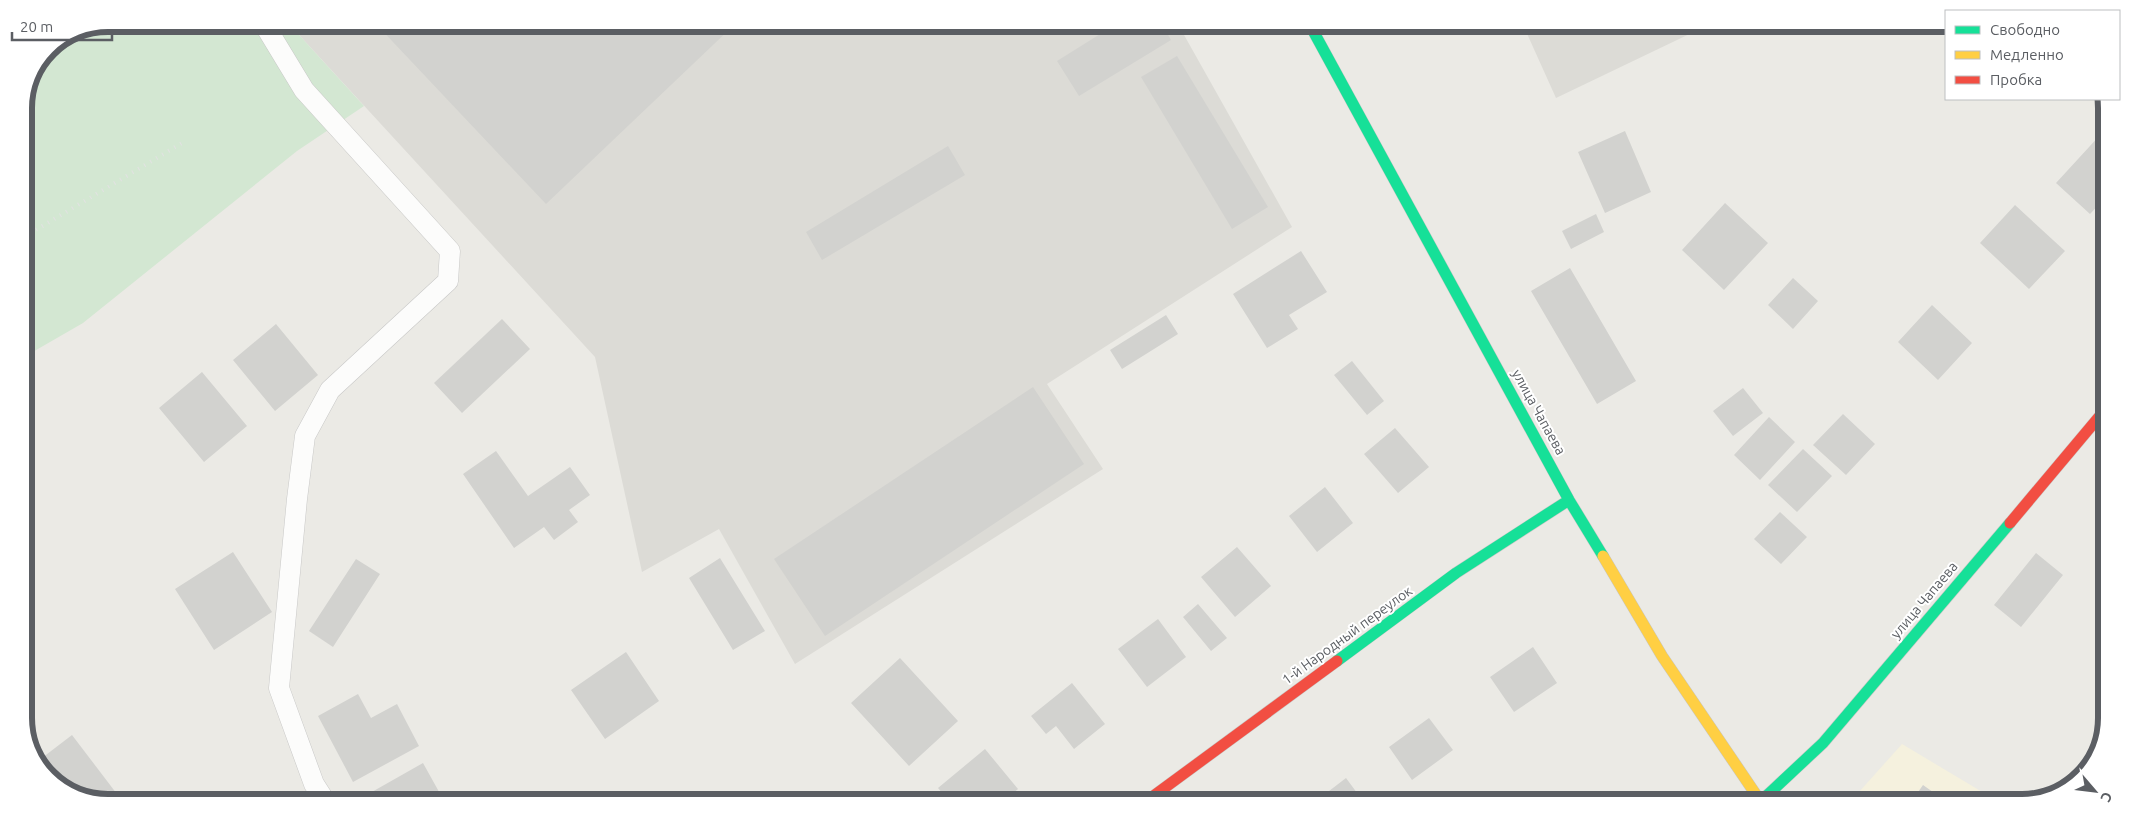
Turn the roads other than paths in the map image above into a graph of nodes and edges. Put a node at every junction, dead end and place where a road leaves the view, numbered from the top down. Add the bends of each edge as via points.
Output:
1 (269, 32) edge
2 (1314, 32) edge
3 (2098, 419) edge
4 (1569, 500) junction
5 (320, 794) edge
6 (1156, 794) edge
7 (1755, 794) edge
8 (1768, 794) edge

1 - 5 lane via 304,90 450,250 448,281 330,390 306,436 279,688
2 - 4 street, улица Чапаева
3 - 8 street, улица Чапаева via 1823,743
4 - 6 street, 1-й Народный переулок via 1456,573
4 - 7 street, улица Чапаева via 1662,656

